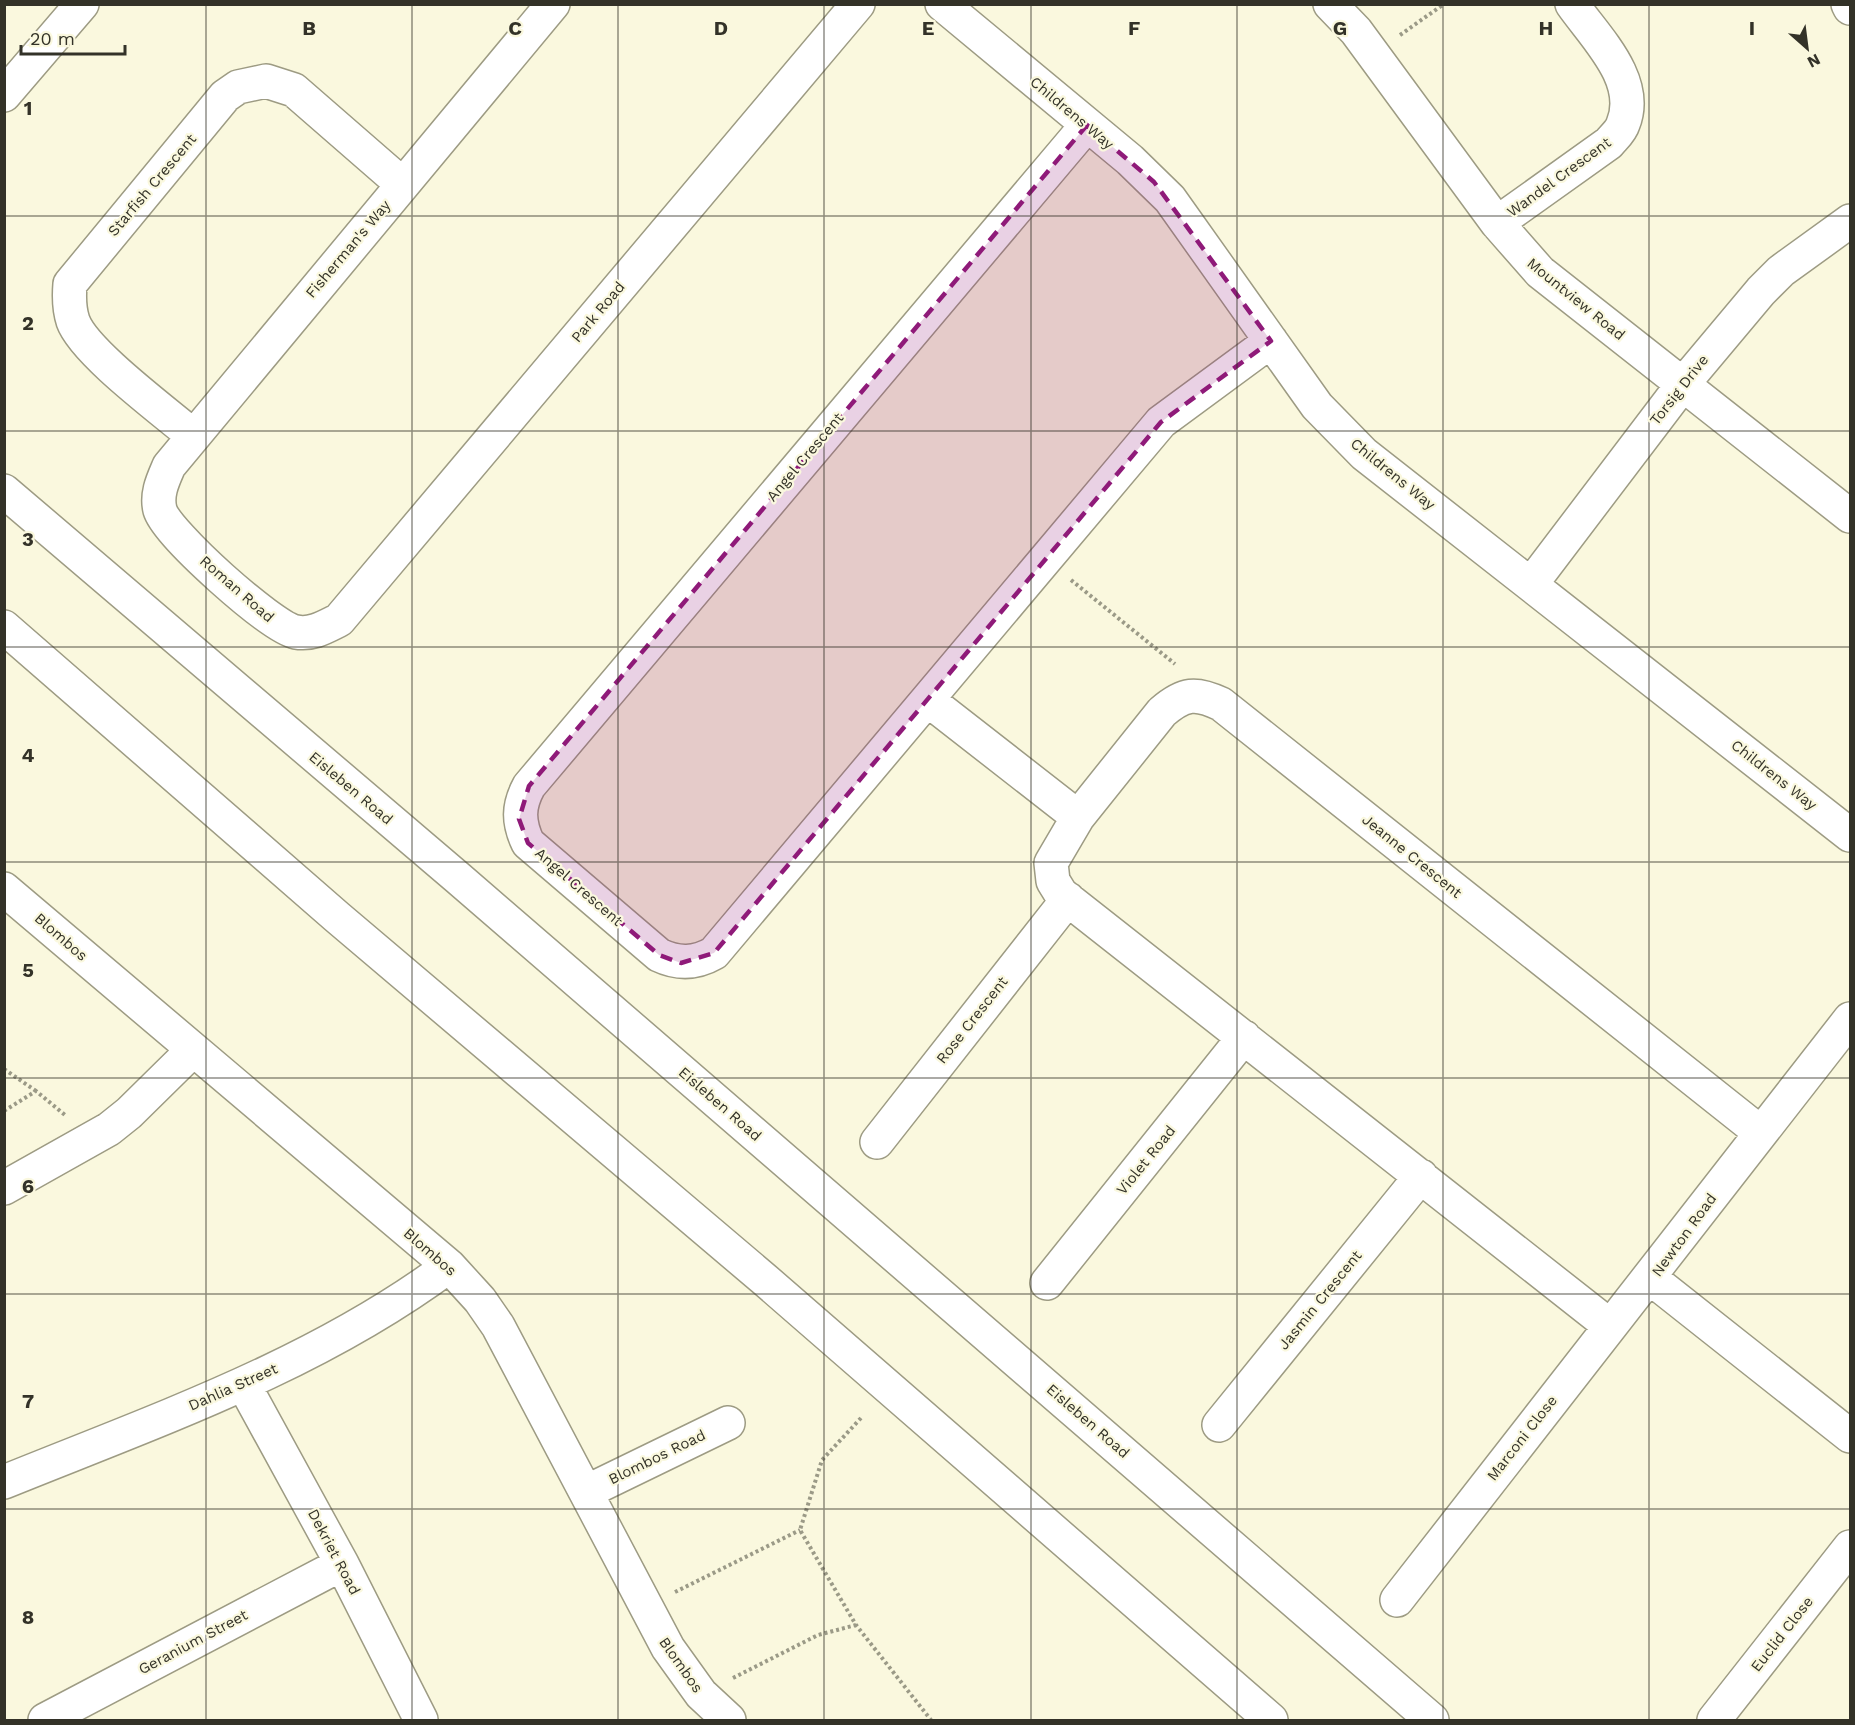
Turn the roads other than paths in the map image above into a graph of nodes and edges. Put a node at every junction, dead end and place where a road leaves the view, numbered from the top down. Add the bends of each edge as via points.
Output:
1 (82, 4) edge
2 (858, 4) edge
3 (942, 4) edge
4 (1329, 4) edge
5 (1572, 4) edge
6 (547, 7) edge
7 (4, 95) edge
8 (1087, 125) junction
9 (402, 184) junction
10 (1851, 221) edge
11 (1497, 223) junction
12 (1271, 341) junction
13 (1683, 384) junction
14 (192, 435) junction
15 (4, 491) edge
16 (159, 501) joint
17 (1851, 516) edge
18 (1532, 583) junction
19 (339, 620) joint
20 (4, 627) edge
21 (928, 700) junction
22 (1078, 817) junction
23 (1851, 835) edge
24 (4, 889) edge
25 (1068, 898) junction
26 (1851, 1019) edge
27 (1244, 1037) junction
28 (194, 1050) junction
29 (1761, 1133) junction
30 (877, 1142) dead end
31 (1421, 1176) junction
32 (4, 1188) edge
33 (449, 1266) junction
34 (1649, 1277) junction
35 (1047, 1283) dead end
36 (1610, 1326) junction
37 (244, 1385) junction
38 (728, 1423) dead end
39 (1219, 1425) dead end
40 (1851, 1436) edge
41 (4, 1482) edge
42 (586, 1492) junction
43 (1851, 1547) edge
44 (342, 1564) junction
45 (1397, 1600) dead end
46 (725, 1719) edge
47 (45, 1720) edge
48 (421, 1720) edge
49 (1271, 1720) edge
50 (1432, 1720) edge
51 (1714, 1720) edge

1 - 7 street
2 - 19 street, Park Road
3 - 8 street, Childrens Way
4 - 11 street, Mountview Road via 1356,31
5 - 11 street, Wandel Crescent via 1625,85 1628,106 1623,126 1609,143
6 - 9 street, Fisherman's Way
8 - 12 street, Childrens Way via 1170,199
8 - 21 street, Angel Crescent via 529,786 520,807 522,831 537,852 659,956 681,963 704,959 722,945
9 - 14 street, Fisherman's Way
9 - 14 street, Starfish Crescent via 294,90 266,81 238,87 225,96 70,284 73,321 91,349
10 - 13 street, Torsig Drive via 1781,271
11 - 13 street, Mountview Road via 1540,273
12 - 18 street, Childrens Way via 1317,406 1364,454
12 - 21 street, Angel Crescent via 1161,422
13 - 17 street, Mountview Road
13 - 18 street, Torsig Drive
14 - 16 street, Fisherman's Way via 169,466
15 - 50 street, Eisleben Road
16 - 19 street, Roman Road via 165,520 176,534 278,625 311,633
18 - 23 street, Childrens Way
20 - 49 street
21 - 22 street
22 - 25 street via 1051,863 1056,888
22 - 29 street, Jeanne Crescent via 1162,712 1175,701 1202,695 1221,704
24 - 28 street, Blombos
25 - 27 street
25 - 30 street, Rose Crescent
26 - 29 street, Newton Road
27 - 31 street
27 - 35 street, Violet Road
28 - 32 street via 129,1113 94,1139
28 - 33 street, Blombos
29 - 34 street, Newton Road
31 - 36 street
31 - 39 street, Jasmin Crescent
33 - 37 street, Dahlia Street via 414,1292
33 - 42 street, Blombos via 498,1326
34 - 36 street, Marconi Close
34 - 40 street, Newton Road
36 - 45 street, Marconi Close
37 - 41 street, Dahlia Street
37 - 44 street, Dekriet Road
38 - 42 street, Blombos Road
42 - 46 street, Blombos via 668,1648 701,1694
43 - 51 street, Euclid Close
44 - 47 street, Geranium Street
44 - 48 street, Dekriet Road

